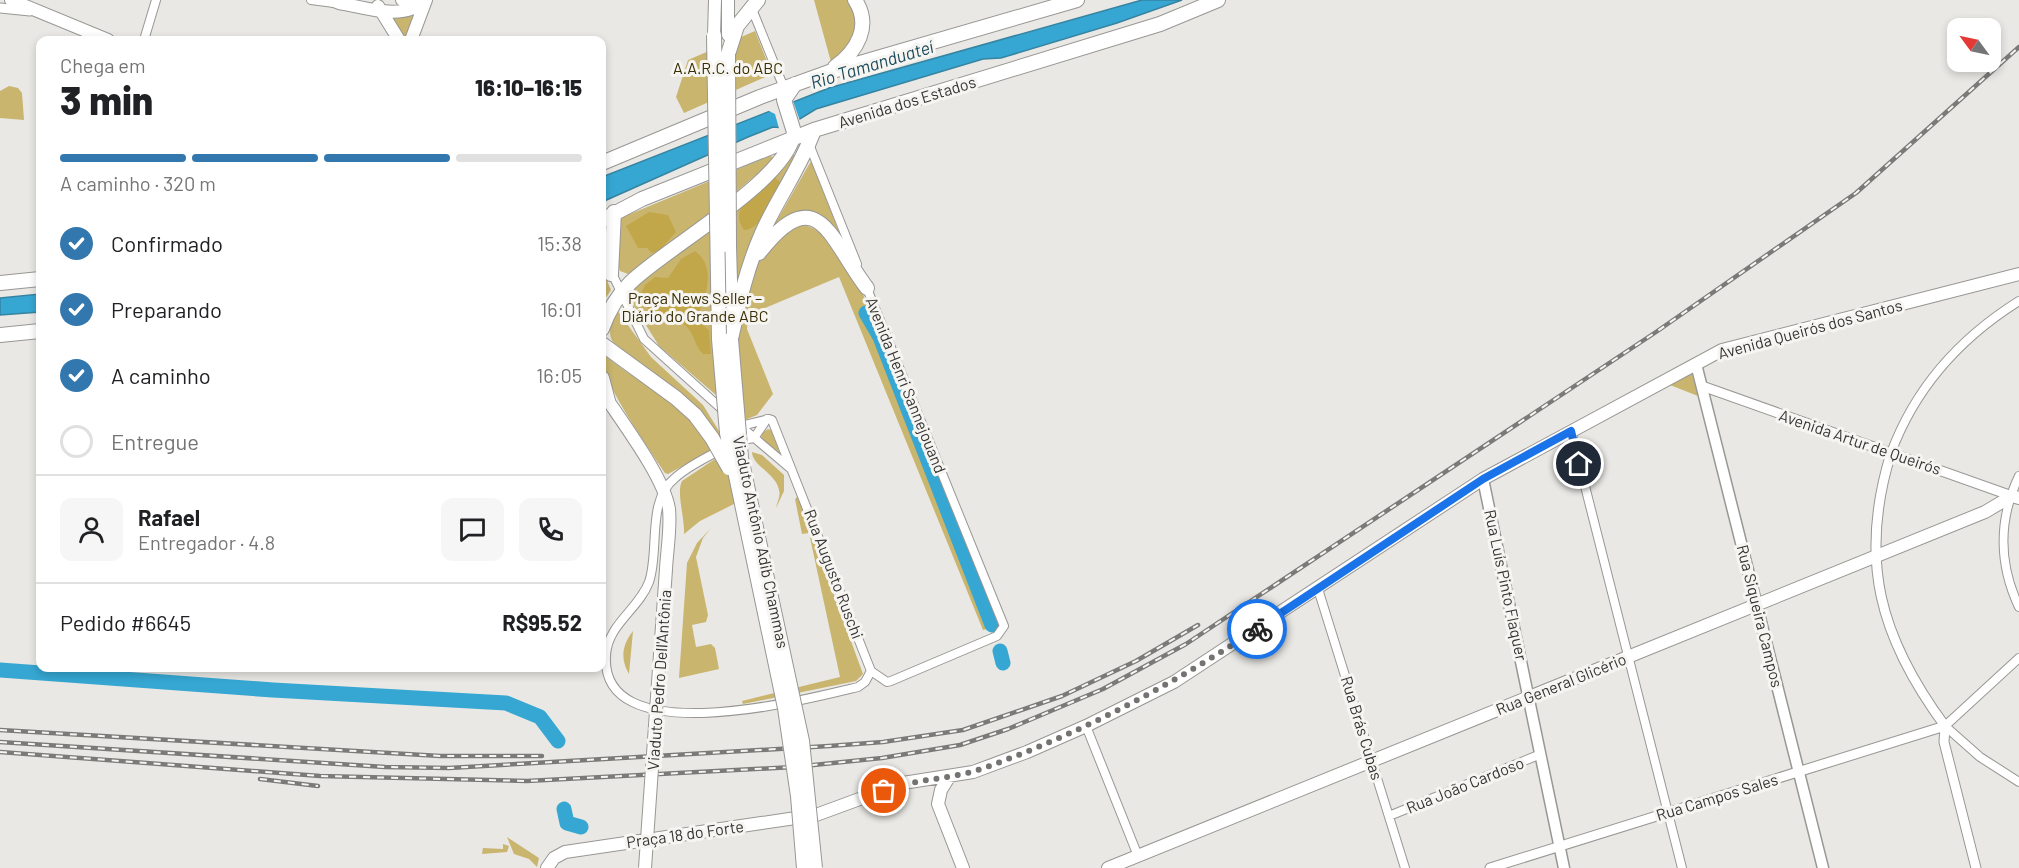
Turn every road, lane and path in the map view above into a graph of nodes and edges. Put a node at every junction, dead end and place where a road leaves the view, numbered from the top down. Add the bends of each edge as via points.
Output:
1 (11, 0) edge
2 (156, 0) edge
3 (311, 0) edge
4 (402, 0) edge
5 (414, 0) edge
6 (425, 0) edge
7 (715, 0) edge
8 (728, 0) edge
9 (758, 0) edge
10 (855, 0) edge
11 (1218, 0) edge
12 (1072, 1) edge
13 (335, 2) edge
14 (377, 5) edge
15 (0, 8) edge
16 (32, 11) junction
17 (754, 14) dead end
18 (721, 35) junction
19 (98, 36) edge
20 (145, 36) edge
21 (396, 36) edge
22 (412, 36) edge
23 (728, 54) junction
24 (828, 72) junction
25 (790, 86) junction
26 (803, 135) junction
27 (606, 161) edge
28 (614, 212) junction
29 (606, 217) edge
30 (606, 262) edge
31 (750, 264) junction
32 (611, 274) junction
33 (2019, 275) edge
34 (36, 279) edge
35 (0, 283) edge
36 (867, 288) junction
37 (621, 294) junction
38 (2019, 301) edge
39 (606, 322) edge
40 (36, 331) edge
41 (0, 335) edge
42 (731, 339) junction
43 (606, 347) edge
44 (1696, 364) junction
45 (1702, 386) junction
46 (706, 396) junction
47 (606, 398) edge
48 (766, 419) junction
49 (741, 426) junction
50 (1571, 431) junction
51 (754, 438) junction
52 (734, 442) junction
53 (1891, 453) junction
54 (2019, 476) edge
55 (797, 477) junction
56 (1483, 479) junction
57 (736, 484) junction
58 (664, 492) junction
59 (2015, 497) edge
60 (1876, 556) junction
61 (1318, 589) junction
62 (1758, 604) junction
63 (2019, 607) edge
64 (1628, 657) junction
65 (2019, 658) edge
66 (871, 671) junction
67 (1529, 697) junction
68 (1086, 726) junction
69 (1944, 726) junction
70 (1540, 754) junction
71 (1372, 762) junction
72 (1799, 772) junction
73 (949, 777) junction
74 (2019, 782) edge
75 (1668, 812) junction
76 (816, 815) joint
77 (1389, 816) junction
78 (1559, 846) junction
79 (1138, 856) junction
80 (547, 868) edge
81 (645, 868) edge
82 (804, 868) edge
83 (815, 868) edge
84 (963, 868) edge
85 (1108, 868) edge
86 (1405, 868) edge
87 (1490, 868) edge
88 (1564, 868) edge
89 (1682, 868) edge
90 (1823, 868) edge
91 (1976, 868) edge

1 - 16 main road
2 - 20 street
3 - 13 street
4 - 5 main road
6 - 14 main road via 406,11
6 - 22 main road
7 - 18 main road
8 - 18 main road
9 - 23 highway via 737,26
10 - 24 highway via 862,22 860,40 849,56
11 - 26 highway, Avenida dos Estados via 1160,24
12 - 24 highway
13 - 14 main road
14 - 21 main road
15 - 16 street
16 - 19 main road
17 - 25 street
18 - 23 highway, Viaduto Antônio Adib Chammas
18 - 57 highway, Viaduto Antônio Adib Chammas, bridge via 719,339 727,433
23 - 42 highway, Viaduto Antônio Adib Chammas, bridge
24 - 25 highway
25 - 26 highway via 784,103
25 - 27 highway
26 - 28 highway, Avenida dos Estados
26 - 31 highway via 795,176 770,216
26 - 36 street, Avenida Henri Sannejouand
26 - 37 highway via 778,164
28 - 29 highway, Avenida dos Estados
28 - 32 highway
30 - 32 street, Rua Augusto Ruschi
31 - 36 highway via 774,233 794,219 811,219 830,230
31 - 42 highway
32 - 37 street, Rua Augusto Ruschi
33 - 44 main road, Avenida Queirós dos Santos via 1728,348
34 - 35 highway
36 - 66 street, Avenida Henri Sannejouand via 1004,626 997,636 891,681
37 - 39 highway
37 - 46 street, Rua Augusto Ruschi via 648,344
38 - 53 street via 1972,337 1936,372 1914,403
40 - 41 highway
42 - 83 highway, Viaduto Antônio Adib Chammas, bridge via 741,458 802,741
43 - 57 highway, bridge via 695,415 719,449
44 - 45 main road, Rua Siqueira Campos
44 - 50 main road, Avenida Queirós dos Santos
45 - 53 street, Avenida Artur de Queirós
45 - 62 main road, Rua Siqueira Campos
46 - 49 street, Rua Augusto Ruschi
46 - 52 street
47 - 58 main road
48 - 49 street
48 - 51 street
48 - 55 street, Rua Augusto Ruschi via 772,420
49 - 51 street, Rua Augusto Ruschi
50 - 56 main road, Avenida Queirós dos Santos
50 - 64 street
51 - 52 street
51 - 55 street, Rua Augusto Ruschi
52 - 58 street via 673,479
53 - 59 street, Avenida Artur de Queirós
53 - 60 street via 1879,500
54 - 59 street
55 - 66 street, Rua Augusto Ruschi
56 - 61 main road, Avenida Queirós dos Santos
56 - 67 main road, Rua Luís Pinto Flaquer
57 - 82 highway, Viaduto Antônio Adib Chammas, bridge via 786,708
58 - 66 street via 648,583 617,626 606,653 607,672 622,697 650,709 748,711 858,687
58 - 81 main road, Viaduto Pedro Dell'Antônia, bridge via 669,518
59 - 60 main road, Rua General Glicério
59 - 63 street via 2003,537 2003,557
60 - 62 main road, Rua General Glicério
60 - 69 street via 1882,602 1898,651
61 - 68 main road, Avenida Queirós dos Santos via 1174,682
61 - 71 street, Rua Brás Cubas
62 - 64 main road, Rua General Glicério
62 - 72 main road, Rua Siqueira Campos
64 - 67 main road, Rua General Glicério
64 - 75 street
65 - 69 street
67 - 70 main road, Rua Luís Pinto Flaquer
67 - 71 main road, Rua General Glicério
68 - 73 main road, Avenida Queirós dos Santos via 983,768
68 - 79 street
69 - 72 street, Rua Campos Sales
69 - 74 street via 1980,757
69 - 91 street via 1944,742
70 - 77 street, Rua João Cardoso
70 - 78 main road, Rua Luís Pinto Flaquer
71 - 77 street, Rua Brás Cubas
71 - 79 main road, Rua General Glicério
72 - 75 street, Rua Campos Sales
72 - 90 main road, Rua Siqueira Campos
73 - 76 main road, Avenida Queirós dos Santos via 909,782
73 - 84 main road via 938,804
75 - 78 street, Rua Campos Sales
75 - 89 street
76 - 80 main road, Praça 18 do Forte via 578,850 556,856
77 - 86 street, Rua Brás Cubas
78 - 87 street, Rua Campos Sales
78 - 88 main road, Rua Luís Pinto Flaquer
79 - 85 main road, Rua General Glicério

